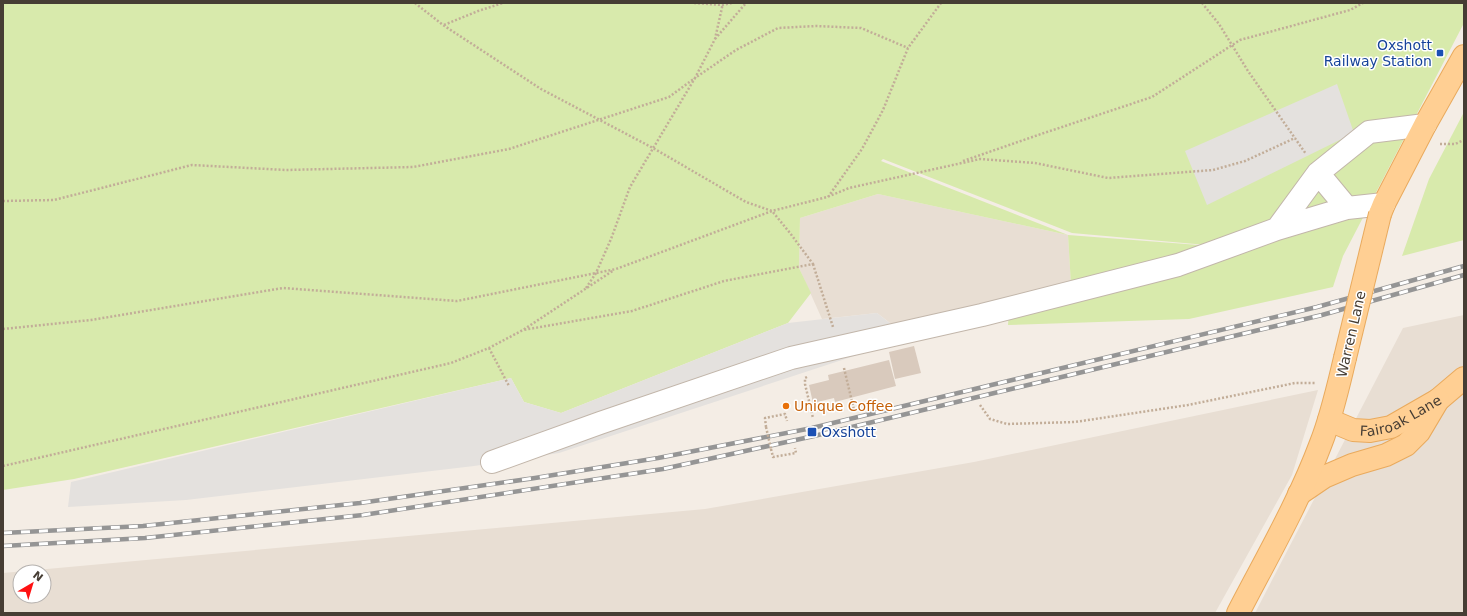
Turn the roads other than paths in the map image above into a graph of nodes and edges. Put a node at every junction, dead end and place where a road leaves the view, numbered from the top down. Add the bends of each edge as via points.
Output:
1 (1464, 56) edge
2 (1425, 125) junction
3 (1318, 173) junction
4 (1347, 208) junction
5 (1382, 209) junction
6 (1277, 229) junction
7 (1464, 378) edge
8 (1438, 400) junction
9 (1329, 420) junction
10 (492, 462) dead end
11 (1299, 494) junction
12 (1238, 613) edge

1 - 2 main road, Warren Lane
2 - 3 lane via 1370,132
2 - 5 main road, Warren Lane
3 - 4 lane
3 - 6 lane
4 - 5 lane
4 - 6 lane
5 - 9 main road, Warren Lane, bridge
6 - 10 lane via 1178,265 982,315 791,358
7 - 8 main road, Fairoak Lane
8 - 9 main road, Fairoak Lane via 1390,426 1370,431 1353,430
8 - 11 main road via 1419,432 1406,445 1386,455 1324,477
9 - 11 main road, Warren Lane
11 - 12 main road, Warren Lane

